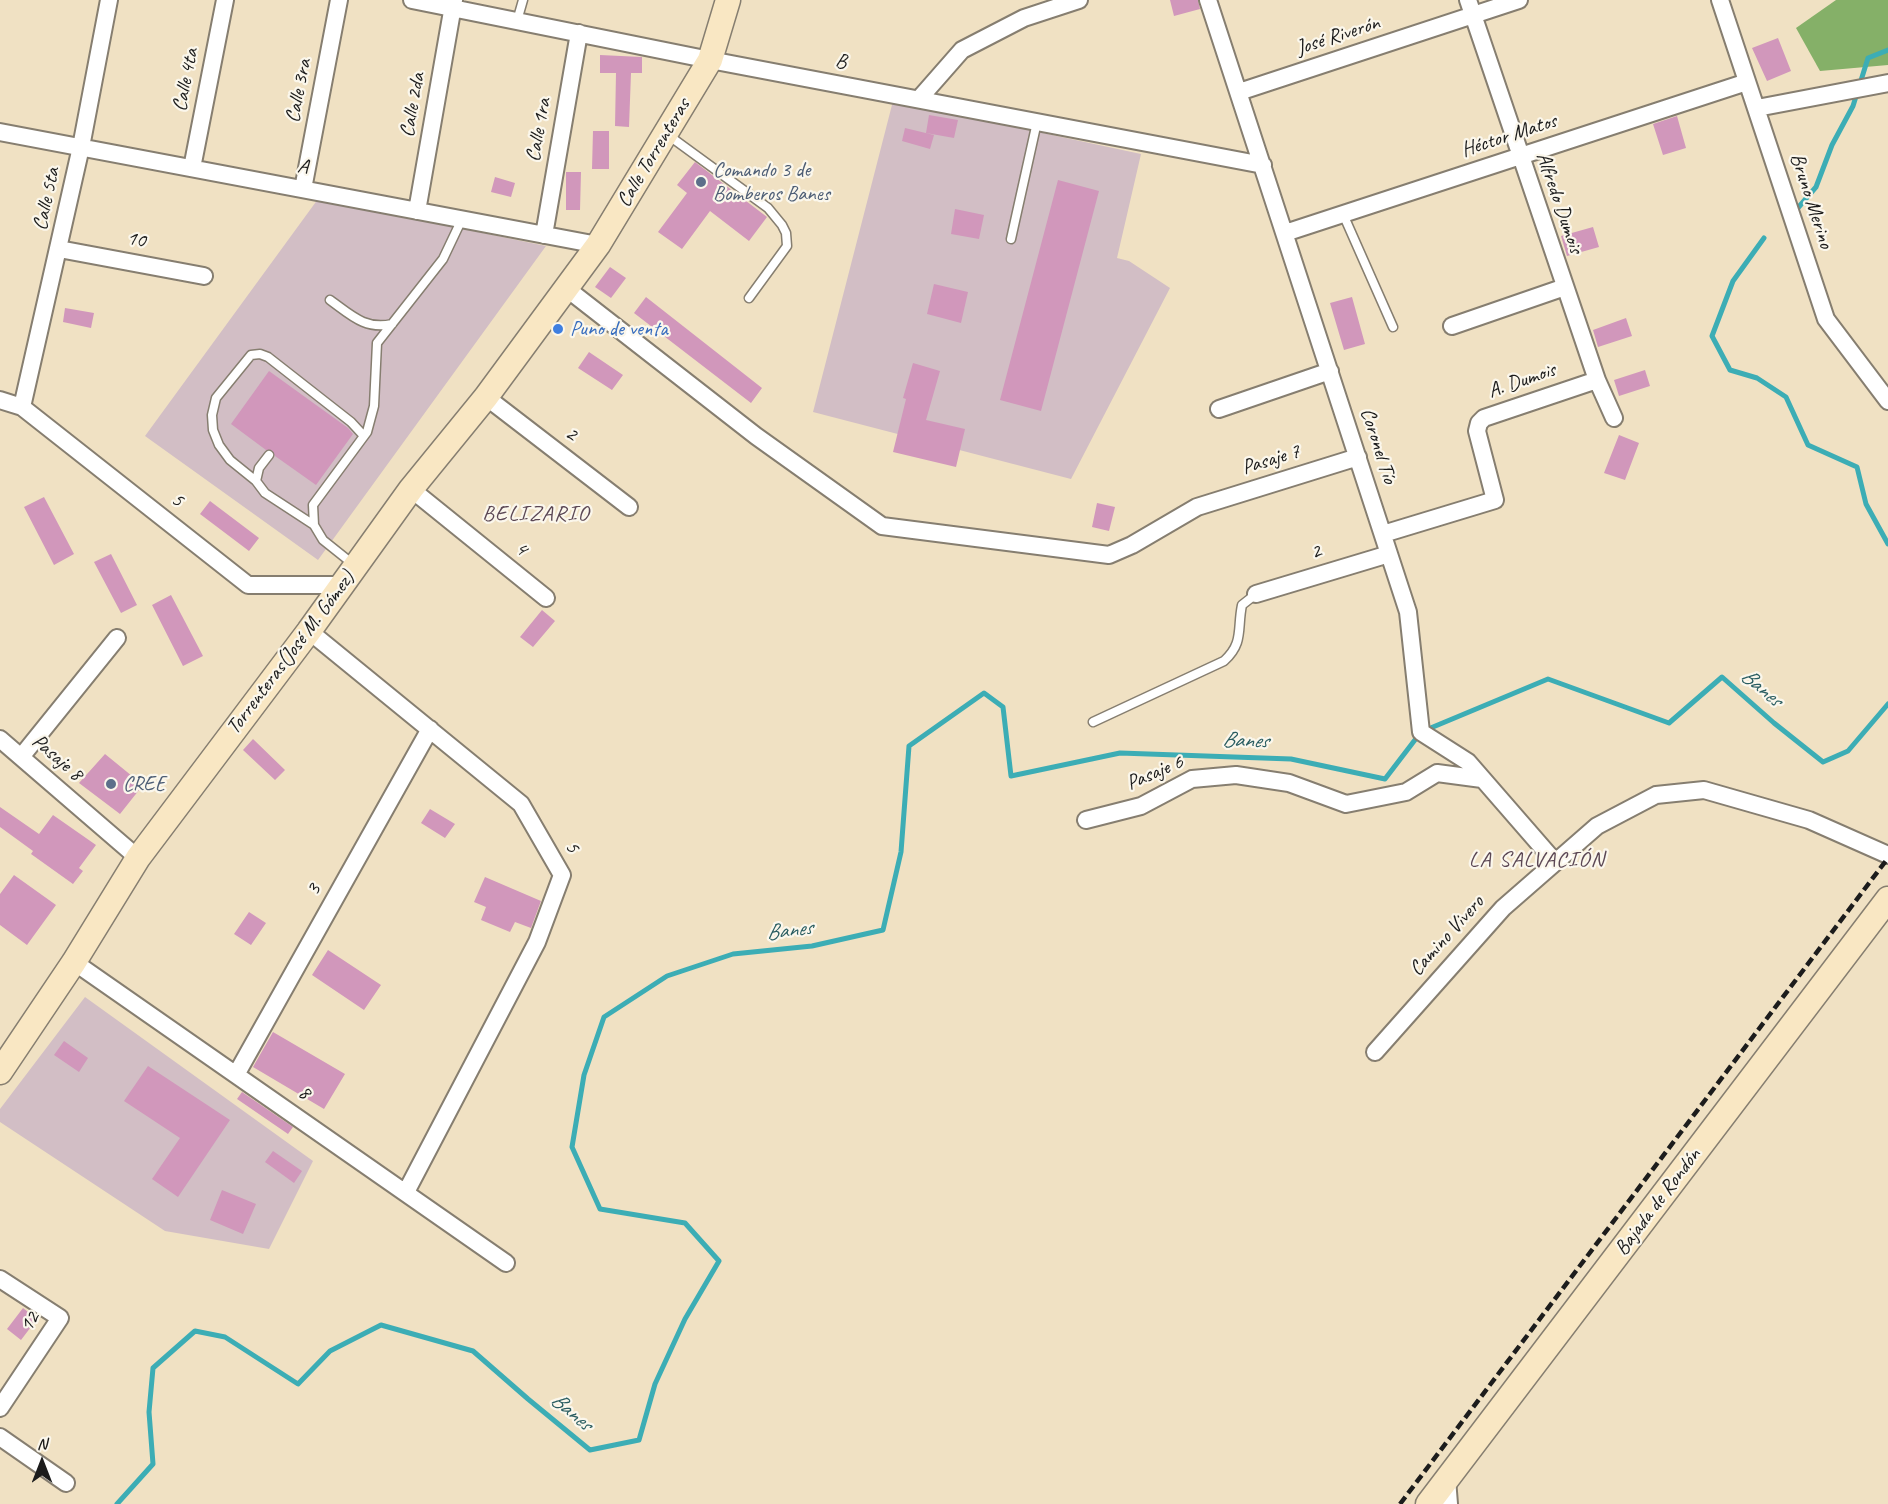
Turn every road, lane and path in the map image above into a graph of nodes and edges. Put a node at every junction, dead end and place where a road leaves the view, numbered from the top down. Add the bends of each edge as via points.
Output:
1 (109, 0) edge
2 (225, 0) edge
3 (339, 0) edge
4 (412, 0) edge
5 (523, 0) edge
6 (728, 0) edge
7 (1079, 0) edge
8 (1208, 0) edge
9 (1519, 0) edge
10 (1720, 0) edge
11 (454, 4) edge
12 (1470, 8) edge
13 (517, 21) junction
14 (579, 33) junction
15 (710, 60) junction
16 (1747, 82) junction
17 (1888, 83) edge
18 (1239, 92) junction
19 (919, 99) junction
20 (1757, 108) junction
21 (1037, 122) junction
22 (0, 132) edge
23 (666, 133) junction
24 (81, 147) junction
25 (1520, 156) junction
26 (1263, 165) junction
27 (192, 168) junction
28 (303, 189) junction
29 (417, 211) junction
30 (1343, 214) junction
31 (462, 219) junction
32 (1285, 233) junction
33 (544, 235) junction
34 (1011, 239) dead end
35 (598, 245) junction
36 (59, 249) junction
37 (204, 276) dead end
38 (1565, 287) junction
39 (566, 288) junction
40 (749, 298) dead end
41 (330, 300) dead end
42 (392, 324) junction
43 (1452, 326) dead end
44 (1393, 327) dead end
45 (1330, 371) junction
46 (1597, 380) junction
47 (486, 397) junction
48 (0, 400) edge
49 (1888, 401) edge
50 (22, 407) junction
51 (1219, 409) dead end
52 (1614, 418) dead end
53 (364, 436) junction
54 (269, 455) dead end
55 (1358, 457) junction
56 (256, 481) junction
57 (411, 489) junction
58 (629, 507) dead end
59 (314, 525) junction
60 (1383, 534) junction
61 (1389, 554) junction
62 (349, 575) junction
63 (1256, 594) joint
64 (546, 598) dead end
65 (309, 631) junction
66 (117, 638) dead end
67 (1093, 722) dead end
68 (430, 729) junction
69 (0, 739) edge
70 (21, 757) junction
71 (1482, 779) junction
72 (1086, 820) dead end
73 (1888, 855) edge
74 (138, 858) junction
75 (1555, 862) junction
76 (1888, 899) edge
77 (74, 962) junction
78 (1375, 1052) dead end
79 (0, 1072) edge
80 (237, 1073) junction
81 (406, 1192) junction
82 (506, 1263) dead end
83 (0, 1279) edge
84 (0, 1408) edge
85 (0, 1437) edge
86 (1447, 1479) junction
87 (66, 1483) dead end
88 (1428, 1504) edge
89 (1449, 1504) edge

1 - 24 street, Calle 5ta
2 - 27 street, Calle 4ta
3 - 28 street, Calle 3ra
4 - 11 street, B
5 - 13 lane
6 - 15 street, Calle Torrenteras
7 - 19 street via 1024,18 962,50
8 - 18 street, Coronel Tío
9 - 12 street, José Riverón
10 - 16 street, Bruno Merino
11 - 13 street, B
11 - 29 street, Calle 2da
12 - 18 street, José Riverón
12 - 25 street, Alfredo Dumois
13 - 14 street, B
14 - 15 street, B
14 - 33 street, Calle 1ra
15 - 19 street, B
15 - 23 street, Calle Torrenteras
16 - 20 street, Bruno Merino
16 - 25 street, Héctor Matos
17 - 20 street
18 - 26 street, Coronel Tío
19 - 21 street, B
20 - 49 street, Bruno Merino via 1826,319
21 - 26 street, B
21 - 34 lane
22 - 24 street, A
23 - 35 street, Calle Torrenteras
23 - 40 lane via 768,208 786,232 787,246
24 - 27 street, A
24 - 36 street, Calle 5ta
25 - 30 street, Héctor Matos
25 - 38 street, Alfredo Dumois
26 - 32 street, Coronel Tío
27 - 28 street, A
28 - 29 street, A
29 - 31 street, A
30 - 32 street, Héctor Matos
30 - 44 lane
31 - 33 street, A
31 - 42 lane via 443,259
32 - 45 street, Coronel Tío
33 - 35 street, A
35 - 39 street, Torrenteras(José M. Gómez)
36 - 37 street, 10
36 - 50 street, Calle 5ta
38 - 43 street
38 - 46 street, Alfredo Dumois
39 - 47 street, Torrenteras(José M. Gómez)
39 - 55 street, Pasaje 7 via 756,436 882,526 1109,555 1197,507
41 - 42 lane via 370,326
42 - 53 lane via 377,343 374,406
45 - 51 street
45 - 55 street, Coronel Tío
46 - 52 street, Alfredo Dumois
46 - 60 street, A. Dumois via 1479,423 1477,431 1495,500
47 - 57 street, Torrenteras(José M. Gómez)
47 - 58 street, 2
48 - 50 street, 5
50 - 62 street, 5 via 248,585
53 - 56 lane via 268,357 251,355 216,398 212,415 213,430 225,453
53 - 59 lane via 313,506
54 - 56 lane via 259,468
55 - 60 street, Coronel Tío
56 - 59 lane via 265,493
57 - 62 street, Torrenteras(José M. Gómez)
57 - 64 street, 4
59 - 62 lane
60 - 61 street, Coronel Tío
61 - 63 street, 2
61 - 71 street, Coronel Tío via 1408,612 1421,732 1468,762
62 - 65 street, Torrenteras(José M. Gómez)
63 - 67 lane via 1242,605 1239,639 1234,652 1224,661
65 - 68 street, 5
65 - 74 street, Torrenteras(José M. Gómez)
66 - 70 street
68 - 80 street, 3
68 - 81 street, 5 via 521,804 562,875 537,942
69 - 70 street, Pasaje 8
70 - 74 street, Pasaje 8
71 - 72 street, Pasaje 6 via 1437,773 1406,792 1346,804 1289,783 1236,775 1203,778 1141,806
71 - 75 street, Coronel Tío
73 - 75 street, Camino Vivero via 1809,820 1704,790 1656,795 1597,826
74 - 77 street, Torrenteras(José M. Gómez)
75 - 78 street, Camino Vivero via 1503,908
76 - 86 street, Bajada de Rondón
77 - 79 street, Torrenteras(José M. Gómez)
77 - 80 street, 8
80 - 81 street, 8
81 - 82 street, 8
83 - 84 street, 12 via 60,1318
85 - 87 street
86 - 88 street, Bajada de Rondón
86 - 89 street

